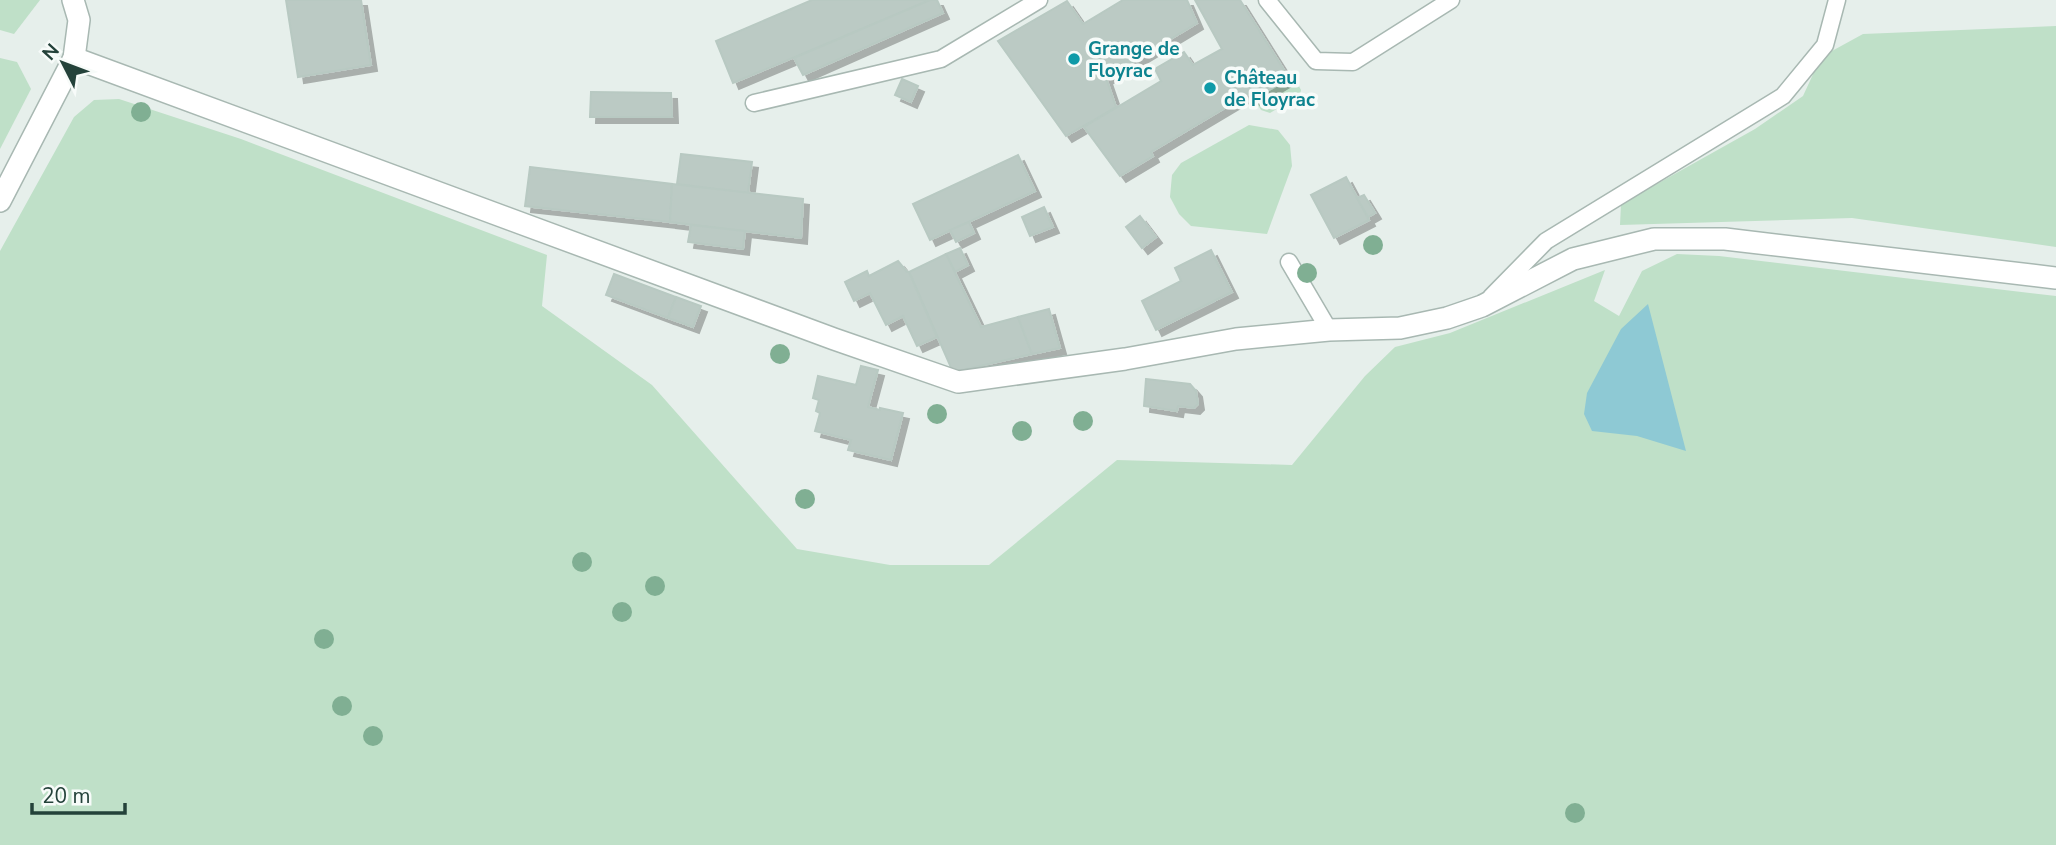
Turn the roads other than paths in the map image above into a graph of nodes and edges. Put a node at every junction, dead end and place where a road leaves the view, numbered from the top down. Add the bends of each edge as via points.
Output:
1 (73, 0) edge
2 (1039, 0) edge
3 (1267, 0) edge
4 (1451, 0) edge
5 (1837, 0) edge
6 (74, 58) junction
7 (754, 103) dead end
8 (0, 201) edge
9 (1289, 262) dead end
10 (2056, 278) edge
11 (1482, 306) junction
12 (1329, 330) junction

1 - 6 street via 79,20
2 - 7 lane via 940,59
3 - 4 lane via 1316,61 1353,62
5 - 11 lane via 1825,45 1783,96 1546,240
6 - 8 street
6 - 12 street via 958,382 1236,339
9 - 12 lane
10 - 11 street via 1725,239 1654,239 1573,259
11 - 12 street via 1401,328

